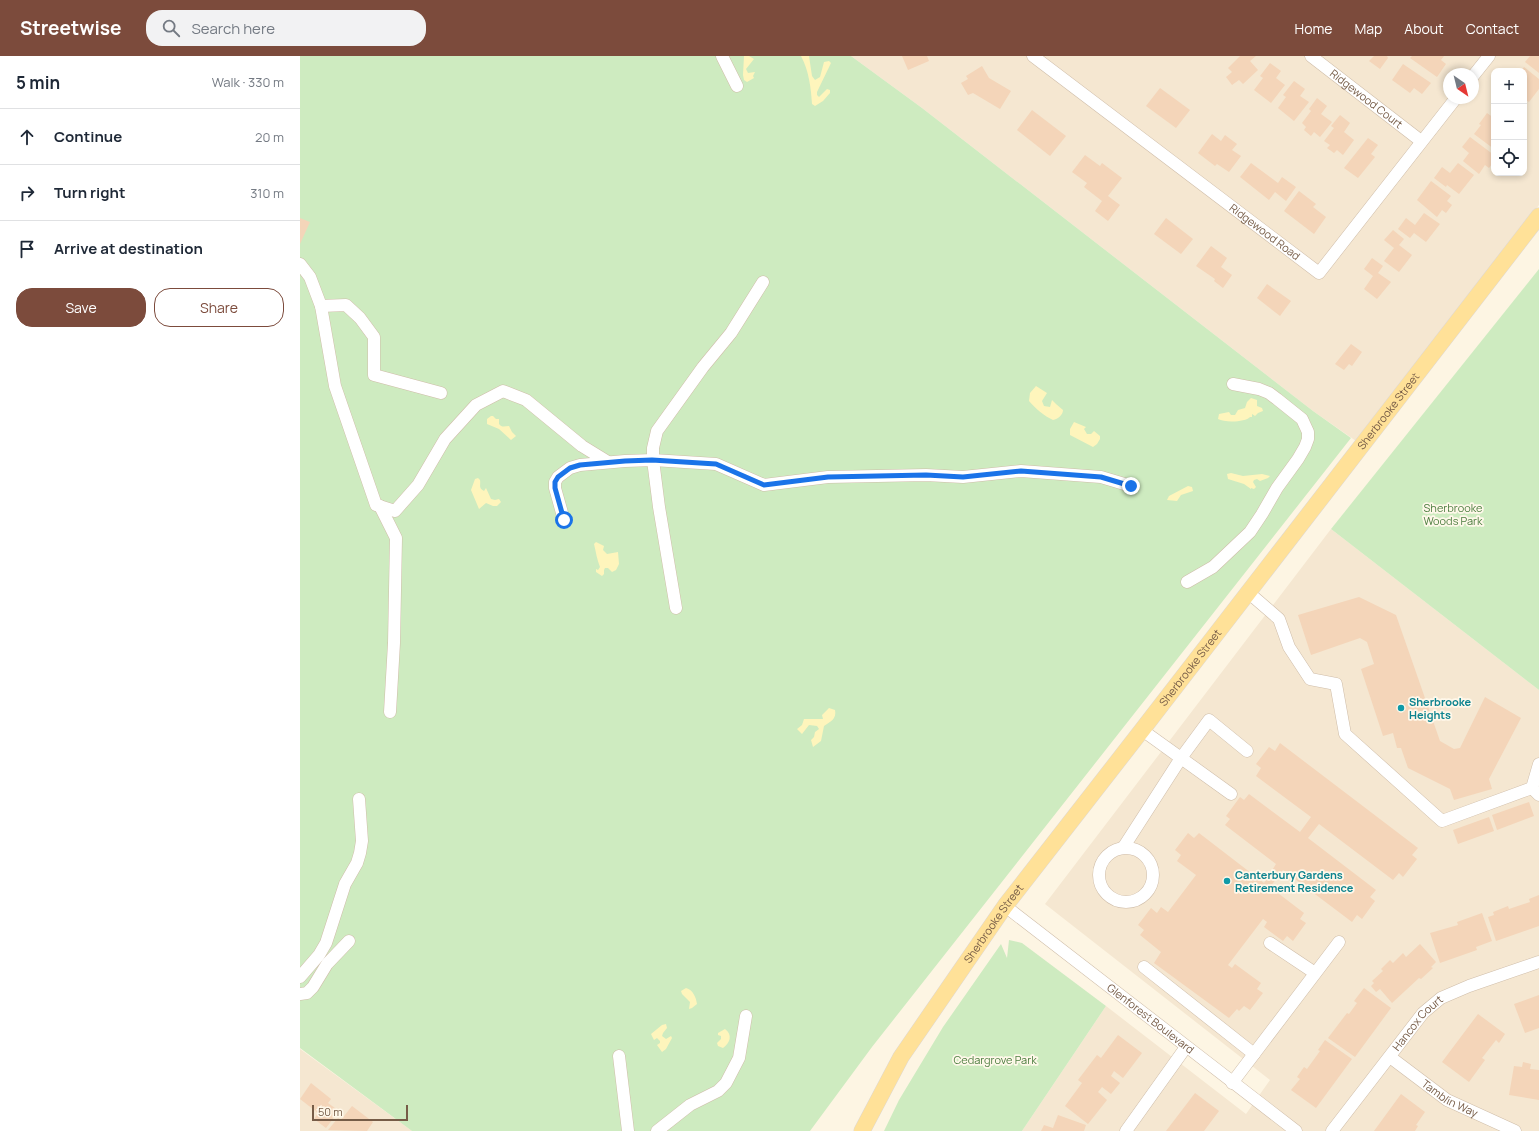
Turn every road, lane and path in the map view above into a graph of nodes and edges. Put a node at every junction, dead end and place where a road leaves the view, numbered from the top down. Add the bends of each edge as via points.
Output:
1 (722, 56) edge
2 (1033, 56) edge
3 (1311, 56) edge
4 (1489, 56) edge
5 (1479, 68) edge
6 (737, 86) dead end
7 (1451, 104) edge
8 (1421, 141) junction
9 (1539, 216) edge
10 (300, 264) edge
11 (763, 282) dead end
12 (320, 306) junction
13 (1233, 384) dead end
14 (441, 393) dead end
15 (652, 460) junction
16 (608, 462) junction
17 (1131, 486) dead end
18 (380, 506) junction
19 (564, 520) dead end
20 (1187, 582) dead end
21 (1249, 593) junction
22 (676, 608) dead end
23 (390, 712) dead end
24 (1142, 730) junction
25 (1247, 751) dead end
26 (1181, 758) junction
27 (1539, 764) edge
28 (1535, 791) edge
29 (1231, 794) dead end
30 (359, 799) dead end
31 (1123, 848) junction
32 (1005, 906) junction
33 (349, 941) dead end
34 (1339, 942) dead end
35 (1270, 943) dead end
36 (1539, 962) edge
37 (1144, 967) dead end
38 (1315, 973) junction
39 (300, 977) edge
40 (300, 994) edge
41 (746, 1016) dead end
42 (1186, 1047) junction
43 (1254, 1054) junction
44 (619, 1056) dead end
45 (1390, 1057) junction
46 (1232, 1083) junction
47 (628, 1131) edge
48 (657, 1131) edge
49 (862, 1131) edge
50 (1126, 1131) edge
51 (1296, 1131) edge
52 (1332, 1131) edge
53 (1515, 1131) edge

1 - 6 street
2 - 8 street, Ridgewood Road via 1319,273
3 - 8 street, Ridgewood Court
4 - 5 street
7 - 8 street, Ridgewood Road
9 - 21 main road, Sherbrooke Street
10 - 12 street via 310,277
11 - 15 street via 731,333 703,367 657,432
12 - 14 street via 346,305 360,318 374,337 374,375
12 - 18 street via 335,386 376,505
13 - 20 street via 1259,389 1278,399 1302,419 1308,432 1308,439 1298,460 1250,532 1213,567
15 - 16 street
15 - 17 street via 716,464 764,485 828,477 963,477 1021,471 1101,477
15 - 22 street
16 - 18 street via 582,446 526,400 503,391 476,405 446,439 418,485 395,511
16 - 19 street via 580,465 570,468 558,477 555,488
18 - 23 street via 396,538
21 - 24 main road, Sherbrooke Street
21 - 28 street via 1278,619 1289,647 1310,679 1336,684 1345,734 1442,821
24 - 26 street
24 - 32 main road, Sherbrooke Street
25 - 26 street via 1209,720
26 - 29 street
26 - 31 street
27 - 28 street
30 - 39 street via 362,841 357,863 345,884 326,943
31 - 31 street via 1105,859 1099,870 1099,879 1102,888 1110,897 1122,902 1131,902 1146,892 1153,876 1147,859 1132,849
32 - 42 street, Glenforest Boulevard
32 - 49 main road, Sherbrooke Street via 901,1057
33 - 40 street via 327,964 313,987 307,993
34 - 38 street
35 - 38 street
36 - 45 street, Hancox Court via 1441,998 1423,1013
37 - 43 street
38 - 43 street
41 - 48 street via 739,1058 726,1083 718,1091 690,1105
42 - 46 street, Glenforest Boulevard
42 - 50 street
43 - 46 street
44 - 47 street
45 - 52 street, Hancox Court
45 - 53 street, Tamblin Way via 1447,1100
46 - 51 street, Glenforest Boulevard

